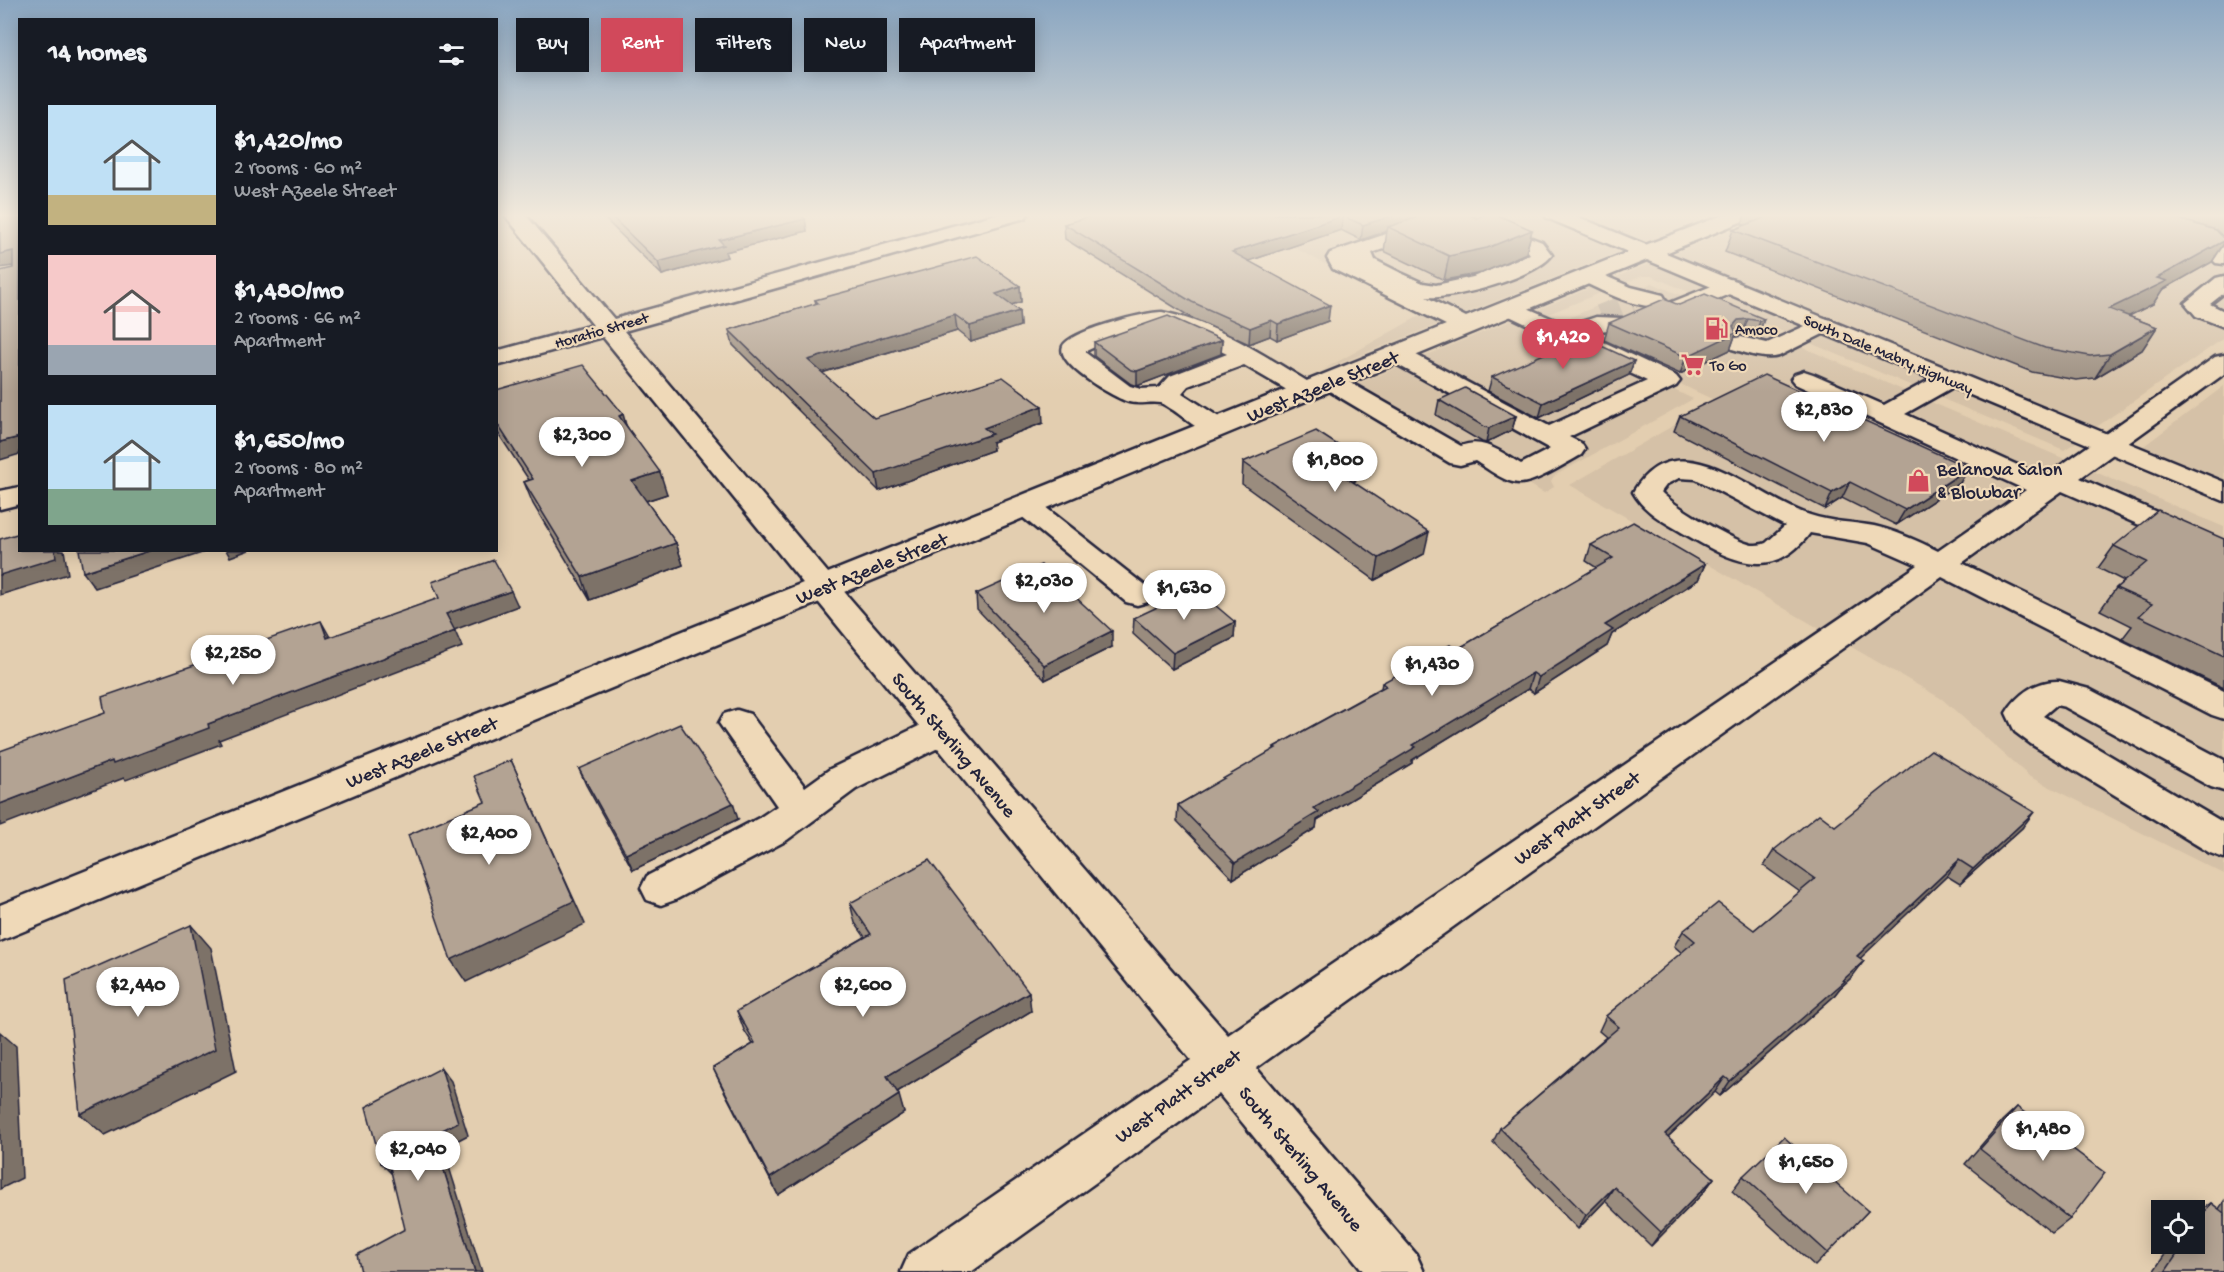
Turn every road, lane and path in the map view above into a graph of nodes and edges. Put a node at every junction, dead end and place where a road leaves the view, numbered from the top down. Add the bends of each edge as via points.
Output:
1 (563, 273) edge
2 (803, 273) edge
3 (1360, 273) edge
4 (1409, 273) edge
5 (1498, 273) edge
6 (1595, 273) edge
7 (1699, 273) edge
8 (1589, 276) junction
9 (2224, 283) edge
10 (1729, 286) junction
11 (1511, 308) junction
12 (2224, 320) edge
13 (1603, 321) tunnel mouth
14 (1823, 325) junction
15 (1466, 326) junction
16 (608, 327) junction
17 (1569, 335) junction
18 (1752, 343) edge
19 (1396, 354) junction
20 (1245, 356) junction
21 (498, 358) edge
22 (2224, 362) edge
23 (1951, 378) junction
24 (1804, 379) dead end
25 (1330, 381) junction
26 (1306, 391) junction
27 (1167, 395) junction
28 (1884, 415) junction
29 (1216, 427) junction
30 (1547, 437) junction
31 (2109, 444) junction
32 (2053, 484) junction
33 (2224, 492) edge
34 (18, 496) edge
35 (0, 500) edge
36 (1025, 505) junction
37 (1802, 524) dead end
38 (2224, 553) edge
39 (1940, 563) junction
40 (823, 587) junction
41 (1137, 595) dead end
42 (2224, 706) edge
43 (737, 723) dead end
44 (943, 730) junction
45 (2224, 777) edge
46 (800, 809) junction
47 (2224, 842) edge
48 (661, 888) dead end
49 (0, 923) edge
50 (1223, 1063) junction
51 (927, 1272) edge
52 (1398, 1272) edge

1 - 16 street, South Sterling Avenue
2 - 16 street, Horatio Street
3 - 15 street
4 - 5 street via 1452,290
6 - 8 street, West Azeele Street
7 - 10 street, South Dale Mabry Highway
8 - 10 street via 1664,309
8 - 11 street, West Azeele Street
9 - 12 street via 2196,303
10 - 14 street, South Dale Mabry Highway
11 - 15 street, West Azeele Street
11 - 17 street
13 - 17 street
14 - 18 street via 1770,351
14 - 23 street, South Dale Mabry Highway
15 - 19 street, West Azeele Street
16 - 21 street, Horatio Street
16 - 40 street, South Sterling Avenue
17 - 30 street via 1667,381
19 - 25 street, West Azeele Street
19 - 30 street
20 - 26 street
20 - 27 street via 1179,381
20 - 27 street via 1192,326 1161,319 1137,322 1074,347 1079,360 1121,391 1139,397
22 - 31 street, West Platt Street
23 - 28 street
23 - 31 street, South Dale Mabry Highway
24 - 28 street
25 - 26 street, West Azeele Street
25 - 30 street via 1460,457 1476,450 1520,475 1571,450
26 - 29 street, West Azeele Street
27 - 29 street
28 - 32 street
29 - 36 street, West Azeele Street
31 - 32 street, West Platt Street
31 - 33 street, South Dale Mabry Highway
32 - 38 street
32 - 39 street, West Platt Street
34 - 35 street
36 - 40 street, West Azeele Street
36 - 41 street
37 - 39 street via 1874,535
39 - 42 street
39 - 50 street, West Platt Street
40 - 44 street, South Sterling Avenue
40 - 49 street, West Azeele Street
43 - 46 street
44 - 46 street via 843,779
44 - 50 street, South Sterling Avenue
45 - 47 street via 2060,692 2047,693 2024,713 2028,723 2044,735
46 - 48 street via 773,829
50 - 51 street, West Platt Street
50 - 52 street, South Sterling Avenue

